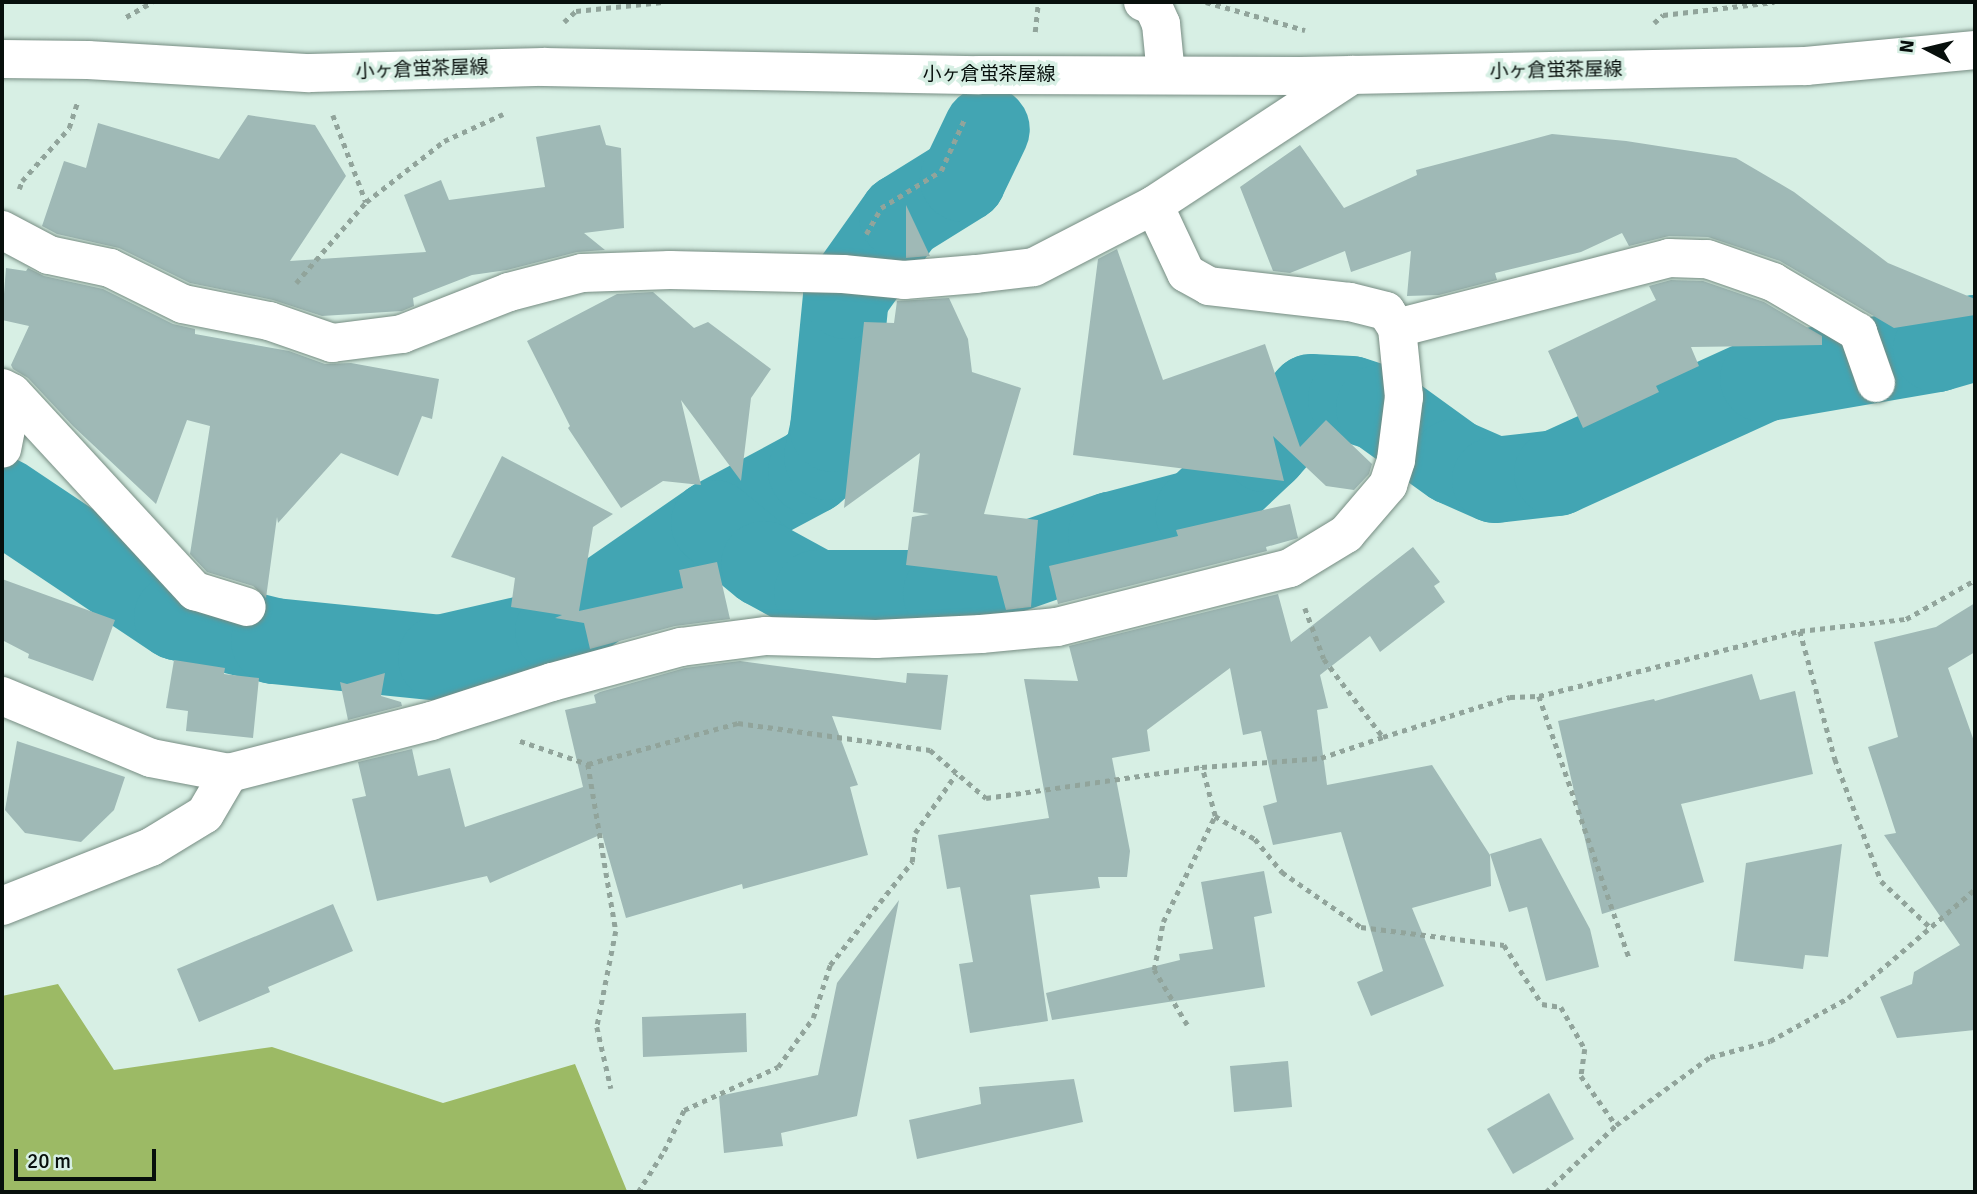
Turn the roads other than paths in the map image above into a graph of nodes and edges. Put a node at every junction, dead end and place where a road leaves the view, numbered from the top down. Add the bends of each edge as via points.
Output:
1 (1143, 2) edge
2 (1975, 50) edge
3 (2, 59) edge
4 (1166, 75) junction
5 (1352, 75) junction
6 (1154, 205) junction
7 (3, 230) edge
8 (1397, 328) junction
9 (1876, 383) dead end
10 (2, 388) edge
11 (2, 423) edge
12 (2, 449) edge
13 (247, 607) dead end
14 (2, 696) edge
15 (229, 773) junction
16 (2, 906) edge

1 - 4 street via 1153,6 1161,24
2 - 5 street, 小ヶ倉蛍茶屋線 via 1806,66
3 - 4 street, 小ヶ倉蛍茶屋線 via 310,73 544,67
4 - 5 street, 小ヶ倉蛍茶屋線
5 - 6 street
6 - 7 street via 1034,267 904,280 670,270 582,272 509,292 402,334 332,343 269,321 183,303 110,268 49,255
6 - 8 street via 1186,273 1209,286 1349,302 1386,311
8 - 9 street via 1669,258 1707,259 1773,282 1858,332
8 - 15 street via 1405,397 1388,485 1346,534 1290,568 1057,627 876,639 766,636 681,647 431,721
10 - 13 street via 12,393 195,591
11 - 12 street via 6,429
14 - 15 street via 151,758
15 - 16 street via 205,814 151,847

